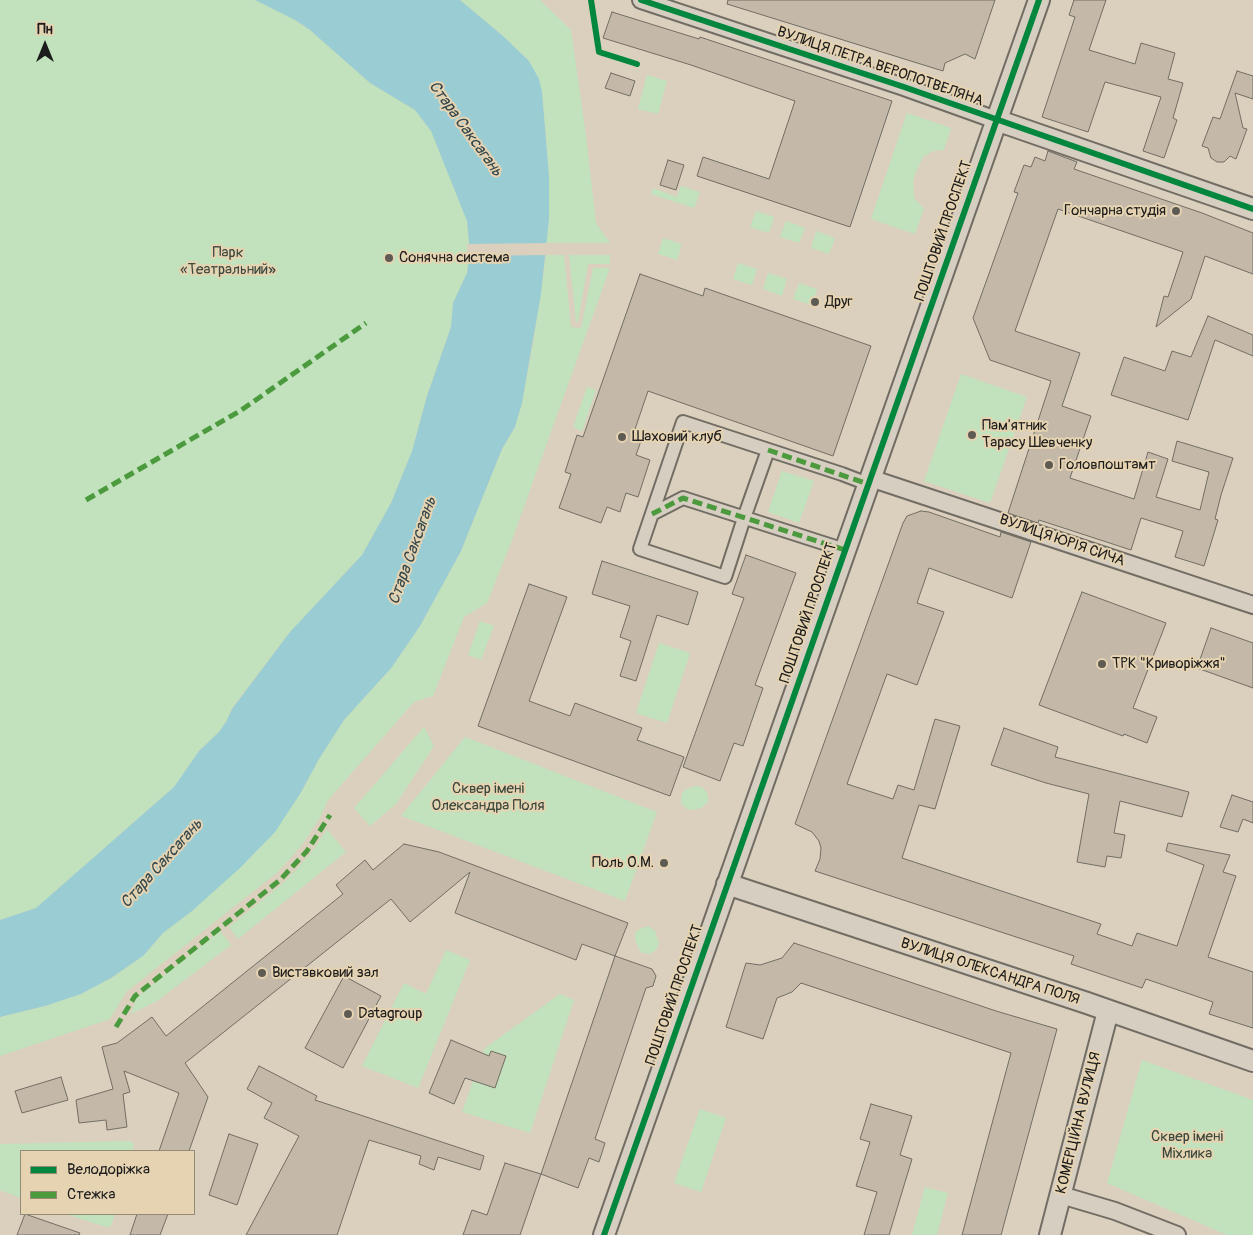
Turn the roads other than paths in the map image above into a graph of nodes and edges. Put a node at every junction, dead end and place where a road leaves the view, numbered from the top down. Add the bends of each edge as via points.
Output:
1 (641, 0) edge
2 (1039, 0) edge
3 (996, 120) junction
4 (1253, 209) edge
5 (768, 450) junction
6 (869, 481) junction
7 (652, 514) junction
8 (744, 518) junction
9 (845, 550) junction
10 (1253, 605) edge
11 (727, 884) junction
12 (1108, 1011) junction
13 (1253, 1061) edge
14 (1060, 1195) junction
15 (604, 1235) edge
16 (1050, 1235) edge
17 (1177, 1235) edge

1 - 3 street, ВУЛИЦЯ ПЕТРА ВЕРОПОТВЕЛЯНА
2 - 3 street, ПОШТОВИЙ ПРОСПЕКТ
3 - 4 street, ВУЛИЦЯ ПЕТРА ВЕРОПОТВЕЛЯНА
3 - 6 street, ПОШТОВИЙ ПРОСПЕКТ
5 - 6 street
5 - 7 street via 683,422
5 - 8 street
6 - 9 street, ПОШТОВИЙ ПРОСПЕКТ
6 - 10 street, ВУЛИЦЯ ЮРІЯ СИЧА
7 - 8 street via 683,498
7 - 8 street via 640,549 725,577
8 - 9 street
9 - 11 street, ПОШТОВИЙ ПРОСПЕКТ
11 - 12 street, ВУЛИЦЯ ОЛЕКСАНДРА ПОЛЯ
11 - 15 street, ПОШТОВИЙ ПРОСПЕКТ
12 - 13 street, ВУЛИЦЯ ОЛЕКСАНДРА ПОЛЯ
12 - 14 street, КОМЕРЦІЙНА ВУЛИЦЯ
14 - 16 street, КОМЕРЦІЙНА ВУЛИЦЯ
14 - 17 street

